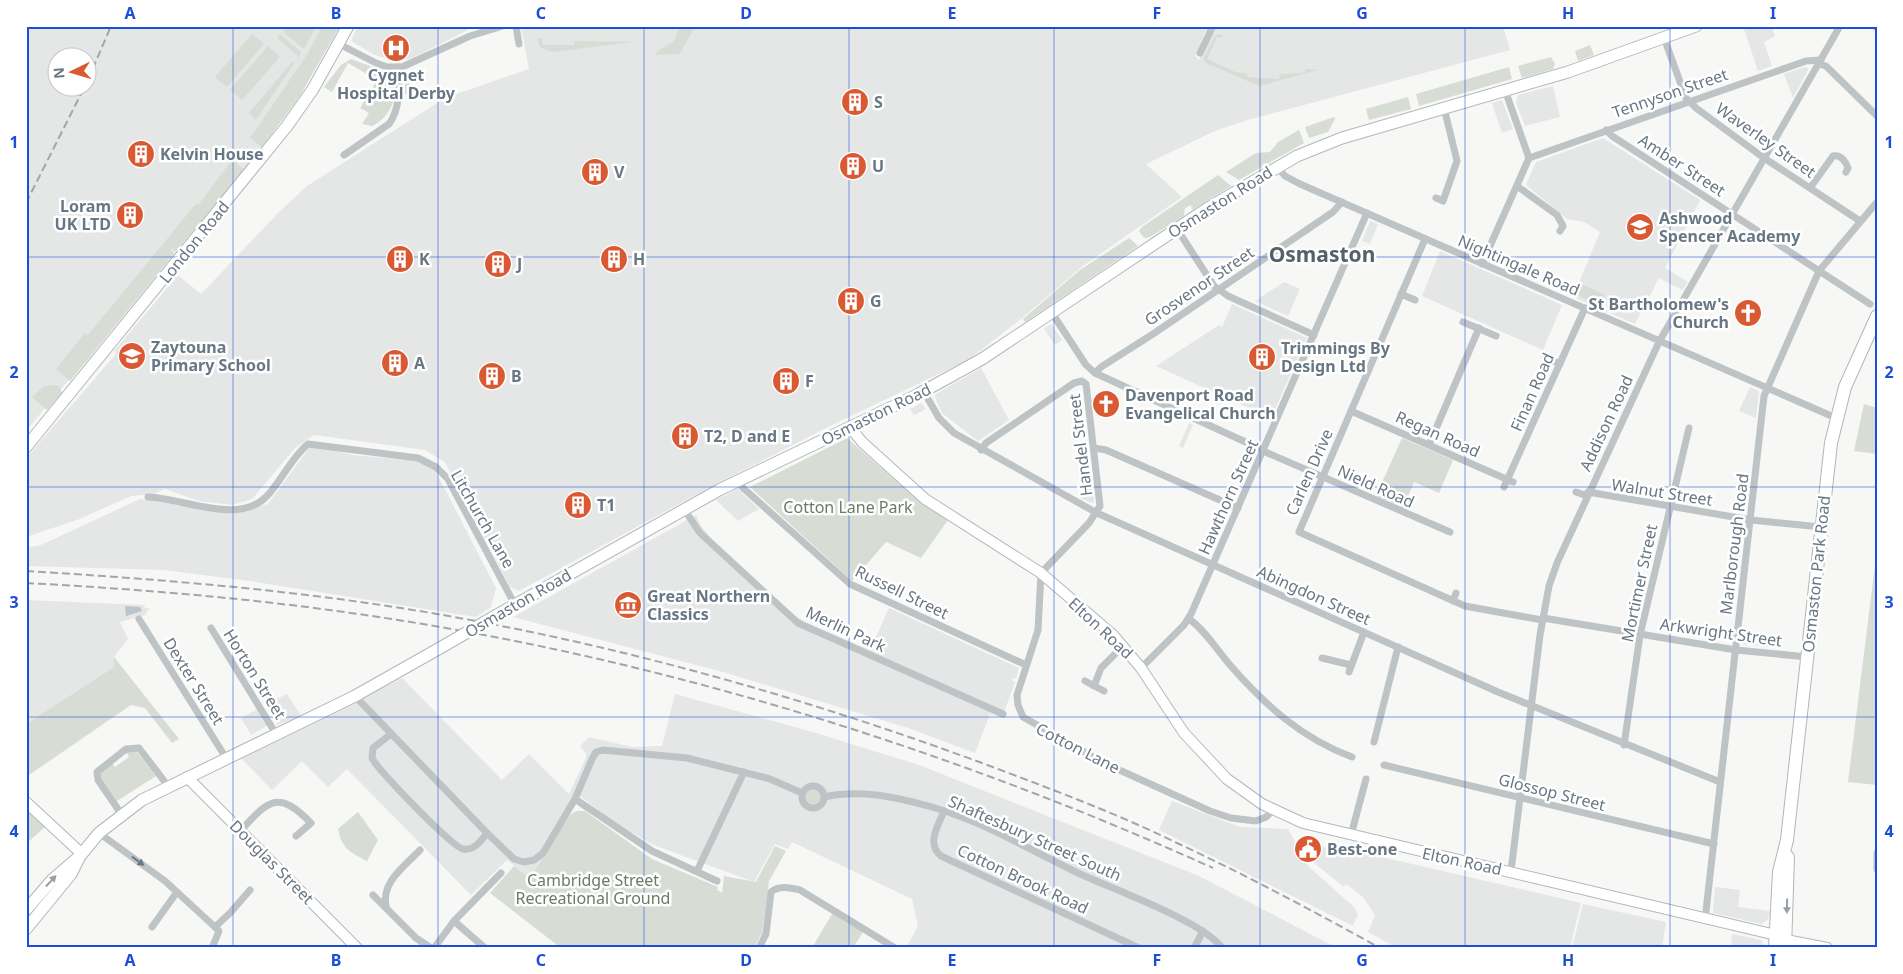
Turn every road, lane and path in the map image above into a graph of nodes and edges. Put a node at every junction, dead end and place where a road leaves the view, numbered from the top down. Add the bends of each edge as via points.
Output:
1 (348, 26) edge
2 (503, 26) edge
3 (516, 26) edge
4 (1213, 26) edge
5 (1696, 26) edge
6 (1840, 26) edge
7 (1664, 38) junction
8 (338, 44) junction
9 (519, 44) dead end
10 (1200, 53) dead end
11 (1820, 62) junction
12 (398, 67) junction
13 (1505, 90) junction
14 (1691, 102) junction
15 (1444, 108) junction
16 (1877, 116) edge
17 (1606, 130) junction
18 (344, 154) dead end
19 (1529, 158) junction
20 (1764, 158) junction
21 (1277, 167) junction
22 (1846, 172) dead end
23 (1517, 186) junction
24 (1810, 188) junction
25 (1442, 201) dead end
26 (1342, 202) junction
27 (1877, 202) edge
28 (1366, 213) junction
29 (1732, 214) junction
30 (1860, 221) junction
31 (1177, 229) junction
32 (1564, 229) dead end
33 (1425, 239) junction
34 (1482, 264) junction
35 (1818, 271) junction
36 (1219, 288) junction
37 (1401, 294) junction
38 (1415, 300) dead end
39 (1870, 304) dead end
40 (1585, 308) junction
41 (1052, 313) junction
42 (1877, 316) edge
43 (1463, 322) dead end
44 (1479, 328) junction
45 (1314, 334) junction
46 (1496, 336) dead end
47 (1659, 342) junction
48 (1545, 357) dead end
49 (1560, 364) junction
50 (1095, 373) junction
51 (1766, 388) junction
52 (924, 392) junction
53 (1351, 411) junction
54 (1836, 418) junction
55 (850, 427) junction
56 (1689, 428) dead end
57 (1429, 444) junction
58 (26, 447) edge
59 (1094, 448) junction
60 (981, 450) junction
61 (1263, 450) junction
62 (1321, 476) junction
63 (738, 480) junction
64 (1510, 481) junction
65 (1504, 487) dead end
66 (1576, 492) dead end
67 (1587, 494) junction
68 (148, 498) dead end
69 (1670, 507) junction
70 (1238, 508) junction
71 (684, 509) junction
72 (1097, 513) junction
73 (1751, 520) junction
74 (1821, 527) junction
75 (1450, 532) dead end
76 (1213, 564) junction
77 (1040, 573) junction
78 (1456, 593) dead end
79 (1453, 601) junction
80 (515, 605) junction
81 (139, 619) dead end
82 (1189, 619) junction
83 (1542, 619) junction
84 (211, 628) dead end
85 (1364, 632) junction
86 (1640, 635) junction
87 (1123, 646) junction
88 (1398, 647) junction
89 (1736, 650) junction
90 (1807, 657) junction
91 (1322, 658) dead end
92 (1026, 665) junction
93 (1141, 668) junction
94 (1085, 681) dead end
95 (1094, 686) junction
96 (1104, 691) dead end
97 (356, 696) junction
98 (1531, 706) junction
99 (1003, 714) dead end
100 (276, 734) junction
101 (391, 734) junction
102 (1374, 742) dead end
103 (1624, 745) junction
104 (1352, 757) dead end
105 (226, 758) junction
106 (1384, 766) dead end
107 (744, 772) junction
108 (187, 777) junction
109 (1366, 778) dead end
110 (1720, 782) junction
111 (168, 786) junction
112 (802, 793) junction
113 (824, 797) junction
114 (1520, 798) junction
115 (575, 799) junction
116 (26, 802) edge
117 (1273, 810) junction
118 (944, 811) junction
119 (122, 815) junction
120 (241, 830) junction
121 (98, 833) junction
122 (488, 833) junction
123 (1351, 835) junction
124 (296, 836) dead end
125 (1714, 844) junction
126 (420, 850) dead end
127 (1877, 853) edge
128 (81, 855) junction
129 (1877, 869) edge
130 (697, 871) junction
131 (1511, 871) junction
132 (501, 874) dead end
133 (716, 881) dead end
134 (250, 890) dead end
135 (177, 892) junction
136 (374, 895) dead end
137 (387, 906) junction
138 (26, 910) edge
139 (1705, 920) junction
140 (454, 921) junction
141 (152, 927) dead end
142 (26, 928) edge
143 (217, 929) junction
144 (1203, 931) junction
145 (1780, 943) edge
146 (212, 948) edge
147 (358, 948) edge
148 (432, 948) edge
149 (484, 948) edge
150 (759, 948) edge
151 (895, 948) edge
152 (1139, 948) edge
153 (1194, 948) edge
154 (1222, 948) edge
155 (1827, 948) edge

1 - 8 main road, London Road
2 - 12 street via 470,36 410,65
3 - 9 street
4 - 10 street
5 - 7 main road, Osmaston Road
6 - 11 street, Addison Road
7 - 13 main road, Osmaston Road via 1563,74
7 - 14 street, Waverley Street via 1686,98
8 - 12 street via 376,63
8 - 58 main road, London Road via 288,126
11 - 14 street, Tennyson Street via 1806,61
11 - 16 street
11 - 20 street, Addison Road
12 - 18 street via 394,116 389,124
13 - 15 main road, Osmaston Road
13 - 19 street
14 - 17 street, Tennyson Street
14 - 20 street, Waverley Street
15 - 21 main road, Osmaston Road via 1325,144
15 - 25 street via 1457,161
17 - 19 street, Tennyson Street
17 - 29 street, Amber Street
19 - 23 street
20 - 24 street, Waverley Street
20 - 29 street, Addison Road
21 - 26 street, Nightingale Road via 1291,180
21 - 31 main road, Osmaston Road
22 - 24 street via 1847,163 1833,156
23 - 32 street via 1557,215
23 - 34 street
24 - 30 street, Waverley Street
26 - 28 street, Nightingale Road
26 - 36 street, Grosvenor Street via 1333,212
27 - 30 street, Marlborough Road
28 - 33 street, Nightingale Road
28 - 45 street, Hawthorn Street
29 - 35 street, Amber Street
29 - 47 street, Addison Road
30 - 35 street, Marlborough Road
31 - 36 street via 1214,286
31 - 41 main road, Osmaston Road
33 - 34 street, Nightingale Road
33 - 37 street, Carlen Drive
34 - 40 street, Nightingale Road
35 - 39 street, Amber Street
35 - 51 street, Marlborough Road
36 - 45 street via 1228,296
36 - 50 street, Grosvenor Street
37 - 38 street
37 - 53 street, Carlen Drive
40 - 47 street, Nightingale Road
40 - 49 street, Finan Road
41 - 50 street via 1086,365
41 - 52 main road, Osmaston Road
42 - 54 highway, Osmaston Park Road via 1845,387
43 - 44 street
44 - 46 street
44 - 57 street
45 - 61 street, Hawthorn Street
47 - 51 street, Nightingale Road
47 - 67 street, Addison Road
48 - 49 street
49 - 64 street, Finan Road
50 - 61 street, Nield Road
51 - 54 street, Nightingale Road
51 - 73 street, Marlborough Road
52 - 55 main road, Osmaston Road
52 - 60 street, Abingdon Street via 945,425
53 - 57 street, Regan Road
53 - 62 street, Carlen Drive
54 - 74 highway, Osmaston Park Road
55 - 63 main road, Osmaston Road
55 - 77 street via 924,499
56 - 69 street, Mortimer Street
57 - 64 street, Regan Road
59 - 60 street, Handel Street via 1087,386 1079,381 986,443
59 - 70 street via 1106,450
59 - 72 street, Handel Street via 1100,498
60 - 72 street, Abingdon Street
61 - 62 street, Nield Road
61 - 70 street, Hawthorn Street
62 - 75 street, Nield Road
62 - 79 street, Carlen Drive via 1299,528 1300,534
63 - 71 main road, Osmaston Road
63 - 92 street, Russell Street via 850,584
64 - 65 street, Finan Road
66 - 67 street
67 - 69 street, Walnut Street
67 - 83 street, Addison Road via 1552,575
68 - 80 street, Litchurch Lane via 173,499 218,509 249,508 268,495 308,444 418,458 436,467 448,479
69 - 73 street, Walnut Street
69 - 86 street, Mortimer Street
70 - 76 street, Hawthorn Street
71 - 80 main road, Osmaston Road
71 - 99 street, Merlin Park via 700,533 798,623
72 - 76 street, Abingdon Street
72 - 77 street, Handel Street
73 - 74 street, Walnut Street
73 - 89 street, Marlborough Road
74 - 90 highway, Osmaston Park Road
76 - 82 street, Hawthorn Street
76 - 85 street, Abingdon Street
77 - 87 street, Elton Road
77 - 92 street, Cotton Lane via 1038,630
78 - 79 street
79 - 83 street, Carlen Drive via 1465,606
80 - 97 main road, Osmaston Road, bridge
81 - 105 street, Dexter Street
82 - 93 street, Hawthorn Street
82 - 104 street via 1271,709 1306,735
83 - 86 street, Arkwright Street
83 - 98 street, Addison Road
84 - 100 street, Horton Street
85 - 88 street, Abingdon Street
85 - 91 street via 1350,669
86 - 89 street, Arkwright Street
86 - 103 street, Mortimer Street
87 - 93 street, Elton Road
87 - 95 street via 1101,668
88 - 98 street, Abingdon Street
88 - 102 street
89 - 90 street, Arkwright Street
89 - 110 street, Marlborough Road
90 - 145 highway, Osmaston Park Road via 1787,840 1789,860
92 - 117 street, Cotton Lane via 1017,700 1022,715 1030,723 1104,763 1220,815 1256,821
93 - 117 street, Elton Road via 1184,733 1206,759 1236,787
94 - 95 street
95 - 96 street
97 - 100 main road, Osmaston Road
97 - 101 street
98 - 103 street, Abingdon Street
98 - 114 street, Addison Road
100 - 105 main road, Osmaston Road
101 - 122 street
101 - 122 street via 373,748 372,758 434,826 461,849 475,847
103 - 110 street, Abingdon Street
105 - 108 main road, Osmaston Road
106 - 114 street, Glossop Street
107 - 112 street
107 - 115 street via 687,758 603,750 596,752 592,759
107 - 130 street
108 - 111 main road, Osmaston Road
108 - 120 street, Douglas Street
109 - 123 street
110 - 125 street, Marlborough Road
111 - 119 main road, Osmaston Road
111 - 119 street via 139,748 126,749 97,772 98,780
112 - 113 street via 815,786
112 - 113 street via 802,802 809,808 819,807
113 - 118 street, Shaftesbury Street South via 866,793
114 - 125 street, Glossop Street
114 - 131 street, Addison Road
115 - 122 street via 543,853 534,860 514,859
115 - 130 street via 652,851
116 - 128 street
117 - 123 street, Elton Road via 1296,821
118 - 144 street, Shaftesbury Street South via 1011,839
118 - 152 street, Cotton Brook Road via 933,843 941,856
119 - 121 main road, Osmaston Road
120 - 124 street via 267,805 284,802 292,805 310,823
120 - 147 street, Douglas Street
121 - 128 main road, Osmaston Road
121 -> 135 street
123 - 131 street, Elton Road
125 - 139 street, Marlborough Road
126 - 137 street via 388,886 385,895
127 - 129 street
138 -> 128 main road, Osmaston Road via 52,880
128 - 142 main road, Osmaston Road via 70,874
130 - 133 street
131 - 139 street, Elton Road
132 - 140 street
134 - 143 street
135 - 141 street
135 - 143 street
136 - 137 street
137 - 148 street via 416,938
139 - 145 street, Elton Road
140 - 148 street
140 - 149 street
143 - 146 street
144 - 153 street
144 - 154 street, Shaftesbury Street South
145 - 155 street, Elton Road
150 - 151 street via 766,934 771,892 784,888 800,890

